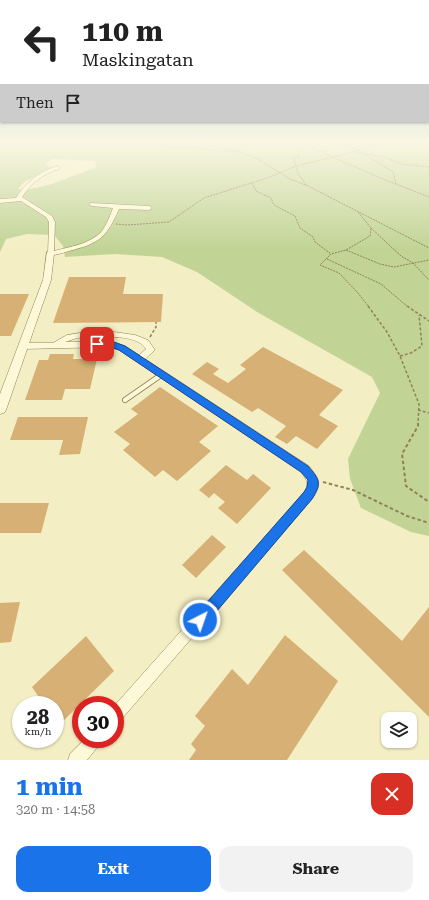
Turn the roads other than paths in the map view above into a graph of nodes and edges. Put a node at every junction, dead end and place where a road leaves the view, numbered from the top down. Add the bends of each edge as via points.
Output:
1 (34, 178) edge
2 (19, 198) junction
3 (0, 201) edge
4 (92, 204) dead end
5 (116, 207) junction
6 (150, 208) dead end
7 (50, 254) junction
8 (55, 345) junction
9 (23, 346) junction
10 (139, 359) junction
11 (161, 375) junction
12 (125, 400) dead end
13 (0, 410) edge
14 (124, 706) edge
15 (87, 748) edge
16 (76, 760) edge

1 - 2 street
2 - 3 street
2 - 7 street via 50,216
4 - 5 street
5 - 6 street
5 - 7 street via 110,223 99,237 88,243
7 - 9 street via 46,280
8 - 9 street
8 - 10 street via 111,344
8 - 10 street via 80,334 119,336 144,341 150,350
9 - 13 street
10 - 11 street
11 - 12 lane
11 - 14 street via 305,469 313,479 313,488
15 - 16 street

